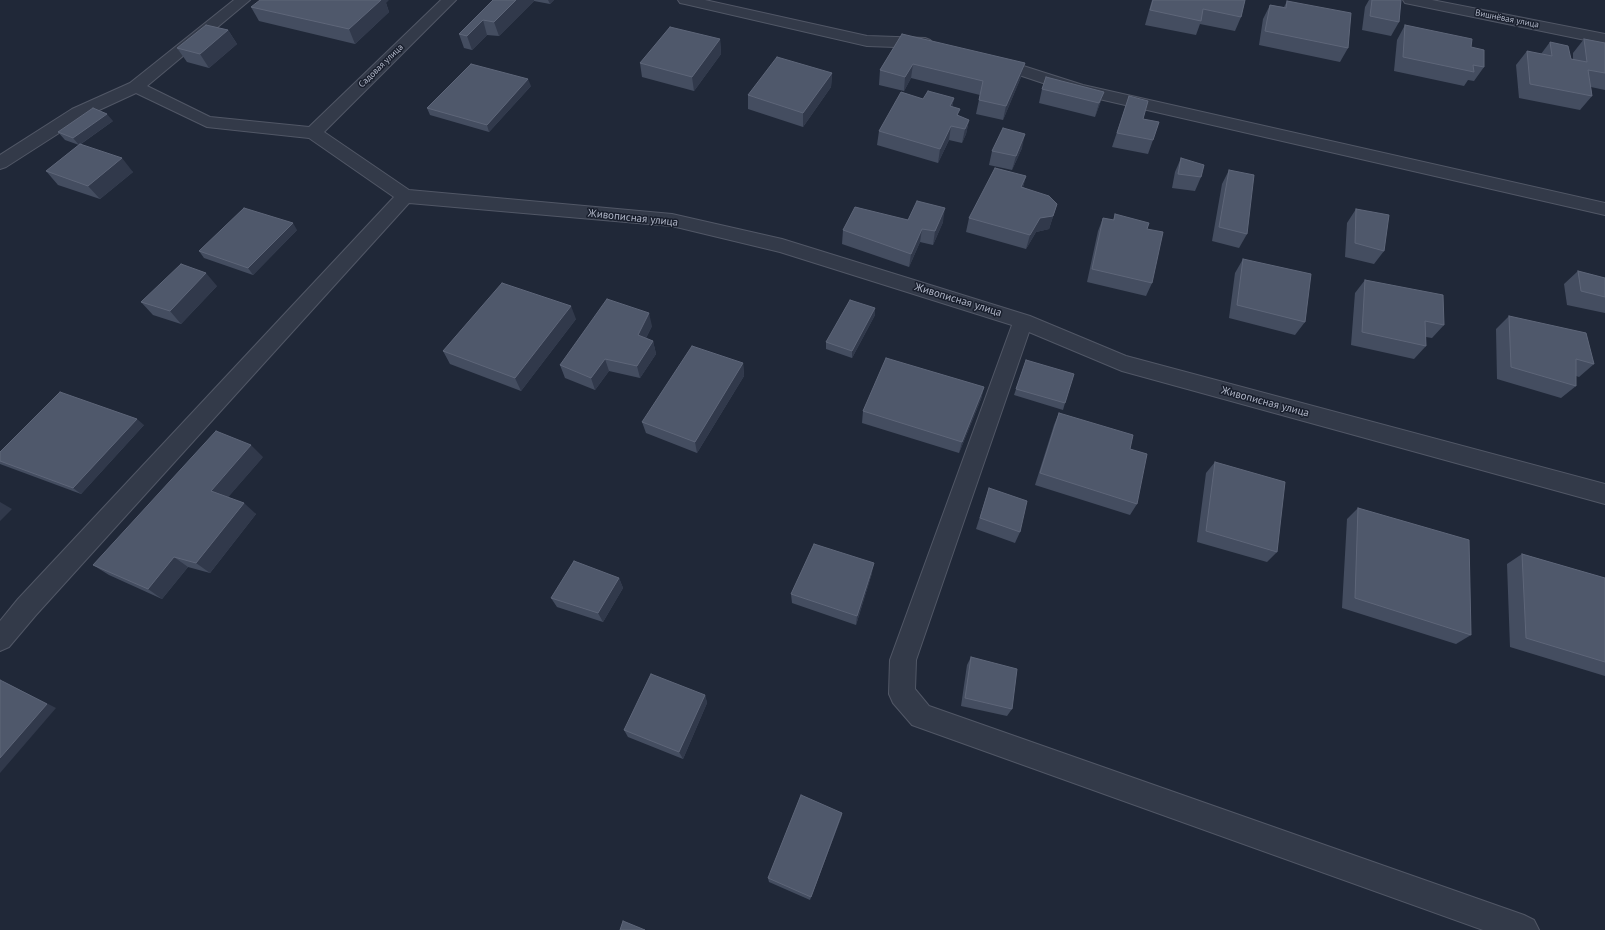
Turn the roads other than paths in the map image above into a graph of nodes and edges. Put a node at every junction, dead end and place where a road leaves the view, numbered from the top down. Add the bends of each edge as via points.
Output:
1 (243, 0) edge
2 (449, 0) edge
3 (685, 0) edge
4 (1410, 0) edge
5 (1605, 39) edge
6 (944, 46) edge
7 (981, 58) edge
8 (136, 87) junction
9 (313, 133) junction
10 (0, 163) edge
11 (405, 196) junction
12 (1605, 210) edge
13 (1023, 321) junction
14 (1605, 494) edge
15 (0, 639) edge
16 (1524, 930) edge

1 - 8 street
2 - 9 street, Садовая улица
3 - 6 street via 867,41
4 - 5 street, Вишнёвая улица
7 - 12 street via 1079,90
8 - 9 street via 207,122
8 - 10 street via 78,113
9 - 11 street, Живописная улица
11 - 13 street, Живописная улица via 672,220 782,246
11 - 15 street
13 - 14 street, Живописная улица via 1122,363
13 - 16 street via 903,660 902,694 921,716

